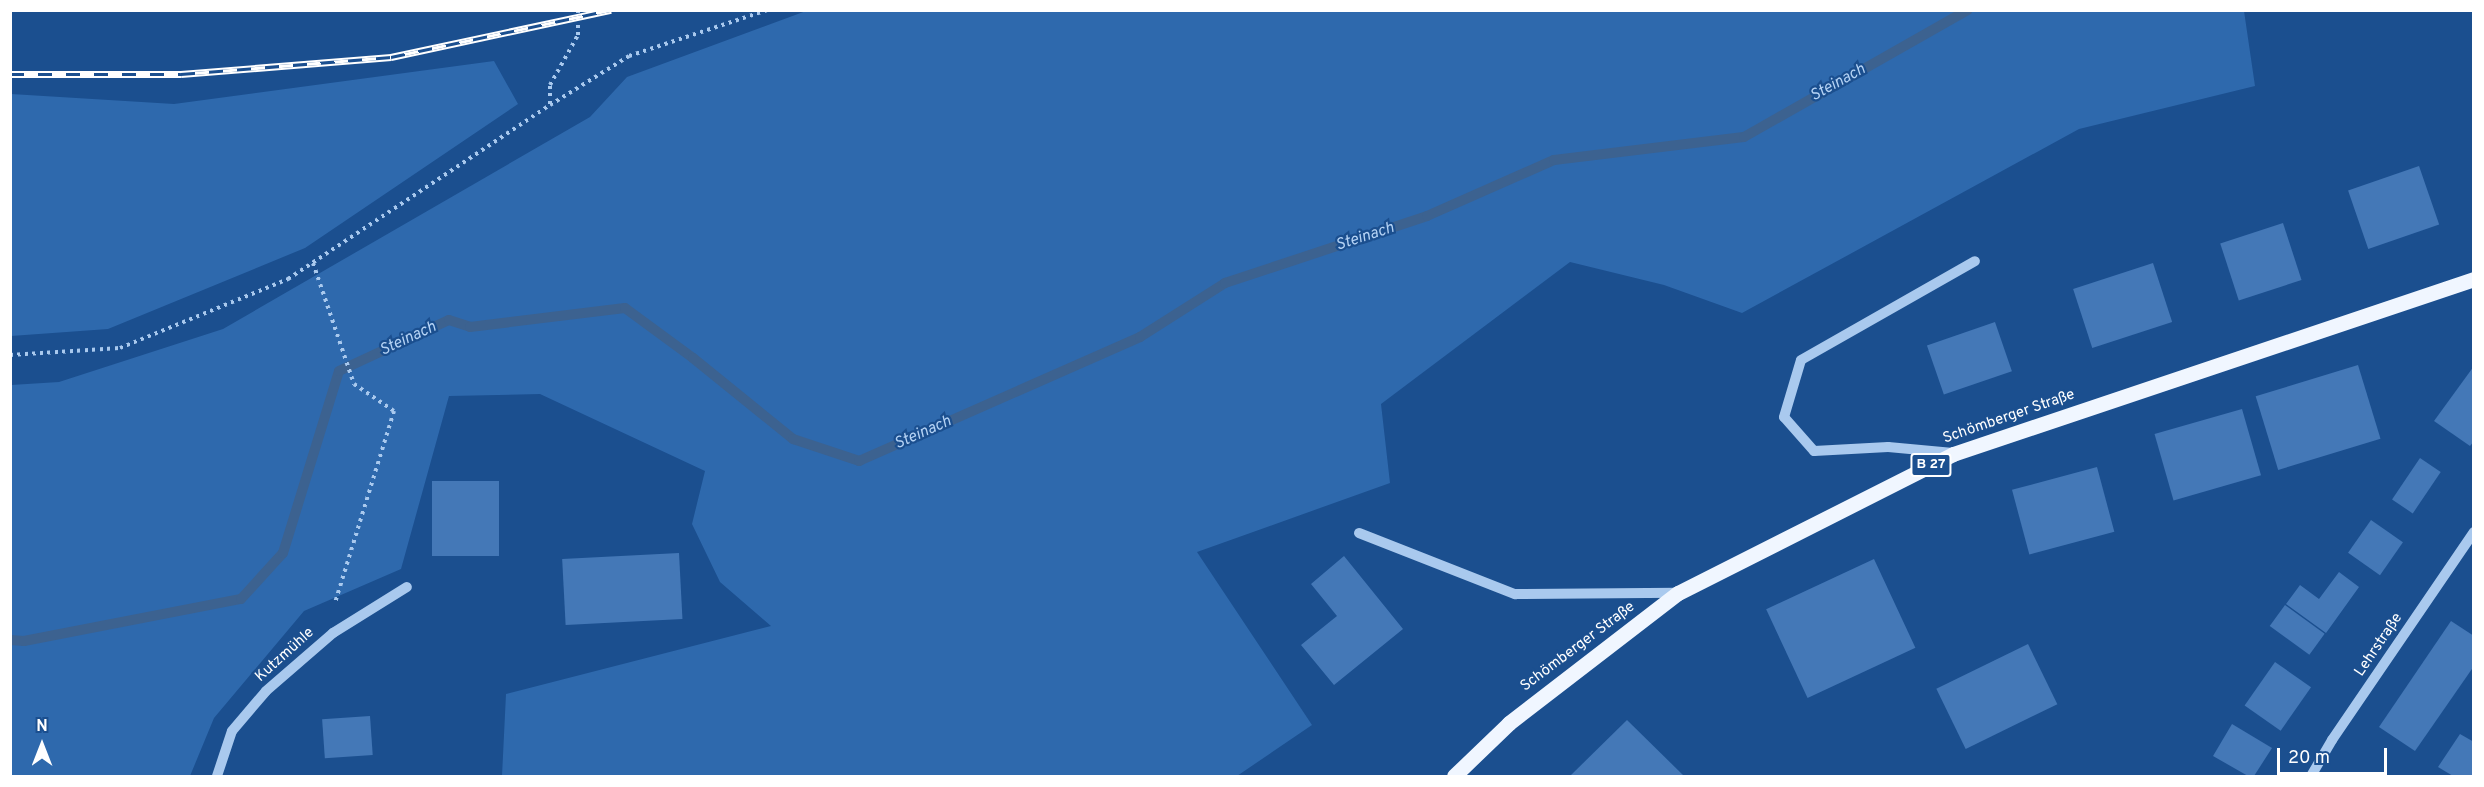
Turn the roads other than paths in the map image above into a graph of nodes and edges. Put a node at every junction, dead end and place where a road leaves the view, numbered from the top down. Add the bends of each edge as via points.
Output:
1 (1975, 261) dead end
2 (2474, 279) edge
3 (1953, 453) junction
4 (2474, 532) edge
5 (1359, 533) dead end
6 (407, 587) dead end
7 (1678, 593) junction
8 (217, 777) edge
9 (1454, 777) edge
10 (2311, 777) edge

1 - 3 street via 1801,360 1784,417 1814,451 1888,447
2 - 3 main road, Schömberger Straße / B 27
3 - 7 main road, Schömberger Straße / B 27
4 - 10 street, Lehrstraße via 2332,740
5 - 7 street via 1515,594
6 - 8 street, Kutzmühle via 323,641 266,692 232,731
7 - 9 main road, Schömberger Straße / B 27 via 1509,723

